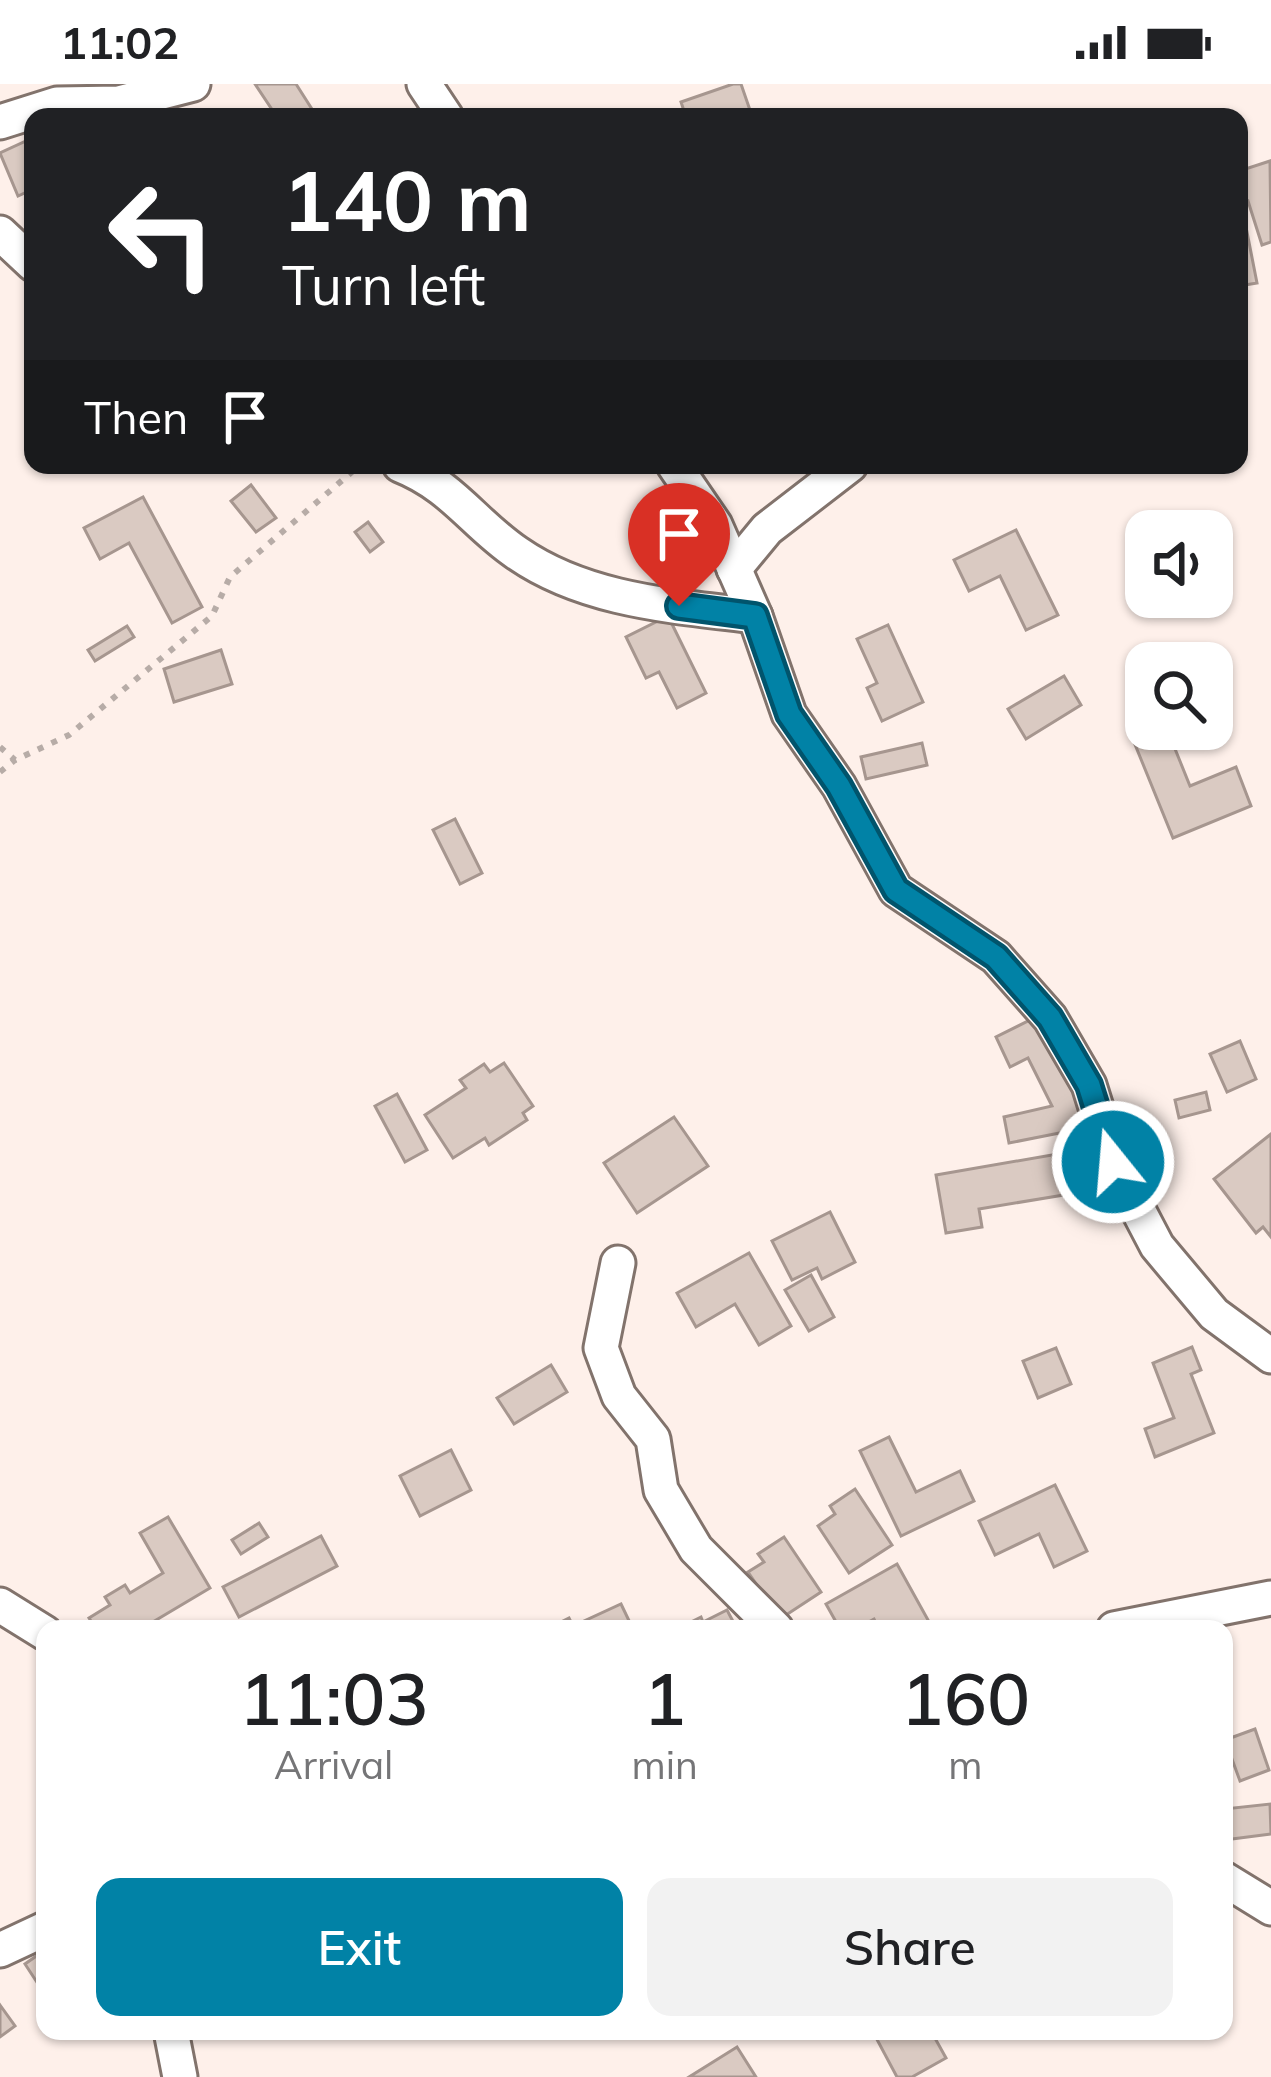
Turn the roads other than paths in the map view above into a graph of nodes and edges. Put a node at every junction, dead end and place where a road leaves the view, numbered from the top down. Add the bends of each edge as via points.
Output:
1 (193, 84) edge
2 (44, 108) edge
3 (0, 233) edge
4 (24, 256) edge
5 (422, 474) edge
6 (680, 474) edge
7 (838, 474) edge
8 (734, 569) junction
9 (755, 616) junction
10 (618, 1263) dead end
11 (1271, 1356) edge
12 (1271, 1598) edge
13 (0, 1605) edge
14 (767, 1620) edge
15 (1138, 1620) edge
16 (36, 1627) edge
17 (1233, 1885) edge
18 (1271, 1908) edge
19 (36, 1933) edge
20 (0, 1949) edge
21 (173, 2040) edge
22 (180, 2077) edge

1 - 2 street via 119,103
3 - 4 street
5 - 9 street via 514,552 554,573 640,601
6 - 8 street
7 - 8 street via 767,529
8 - 9 street
9 - 11 street via 789,714 896,890 996,957 1050,1018 1089,1085 1113,1162 1157,1246 1214,1314
10 - 14 street via 602,1348 619,1396 652,1439 661,1490 696,1549
12 - 15 street
13 - 16 street
17 - 18 street
19 - 20 street
21 - 22 street

